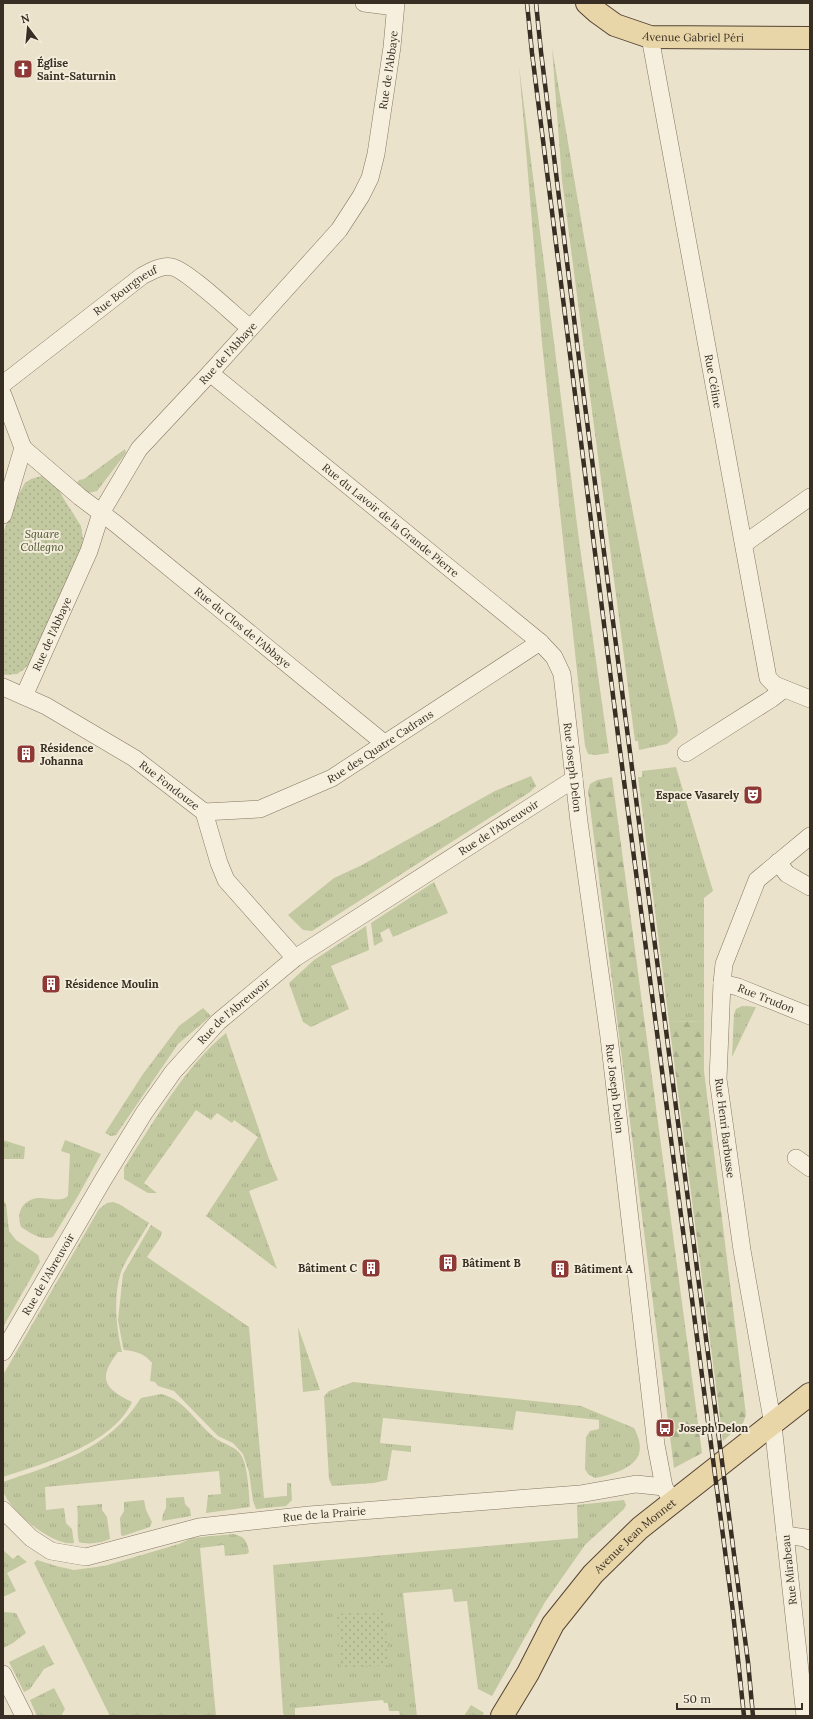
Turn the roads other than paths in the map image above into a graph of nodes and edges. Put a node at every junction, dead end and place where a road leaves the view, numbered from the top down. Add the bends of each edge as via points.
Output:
1 (364, 3) edge
2 (587, 3) edge
3 (395, 5) edge
4 (650, 37) junction
5 (810, 38) edge
6 (250, 328) junction
7 (210, 373) junction
8 (3, 384) edge
9 (3, 395) edge
10 (24, 448) junction
11 (810, 497) edge
12 (101, 513) junction
13 (3, 514) edge
14 (744, 544) junction
15 (540, 642) junction
16 (562, 674) joint
17 (3, 687) edge
18 (784, 689) junction
19 (24, 696) junction
20 (810, 699) edge
21 (384, 743) junction
22 (686, 753) dead end
23 (574, 778) junction
24 (204, 812) junction
25 (810, 836) edge
26 (778, 862) junction
27 (810, 887) edge
28 (295, 958) junction
29 (722, 983) junction
30 (810, 1016) edge
31 (796, 1158) dead end
32 (810, 1168) edge
33 (3, 1352) edge
34 (810, 1394) edge
35 (773, 1425) junction
36 (668, 1494) junction
37 (3, 1510) edge
38 (785, 1534) junction
39 (810, 1541) edge
40 (3, 1674) edge
41 (806, 1709) edge
42 (508, 1714) edge
43 (24, 1716) edge

1 - 3 street
2 - 4 main road, Avenue Gabriel Péri via 616,25
3 - 6 street, Rue de l'Abbaye via 392,47 370,178 352,213 339,230
4 - 5 main road, Avenue Gabriel Péri
4 - 14 street, Rue Céline
6 - 7 street, Rue de l'Abbaye
6 - 8 street, Rue Bourgneuf via 186,275 172,267 160,268 142,276
7 - 12 street, Rue de l'Abbaye via 139,449
7 - 15 street, Rue du Lavoir de la Grande Pierre
9 - 10 street
10 - 12 street, Rue du Clos de l'Abbaye
10 - 13 street
11 - 14 street
12 - 19 street, Rue de l'Abbaye via 89,551
12 - 21 street, Rue du Clos de l'Abbaye
14 - 18 street, Rue Céline via 768,678
15 - 16 street, Rue du Lavoir de la Grande Pierre via 554,658
15 - 21 street, Rue des Quatre Cadrans
16 - 23 street, Rue Joseph Delon
17 - 19 street, Rue Fondouze
18 - 20 street, Rue Céline
18 - 22 street
19 - 24 street, Rue Fondouze via 46,706 134,758
21 - 24 street, Rue des Quatre Cadrans via 332,778 260,809
23 - 28 street, Rue de l'Abreuvoir
23 - 36 street, Rue Joseph Delon via 608,1037 656,1446
24 - 28 street, Rue Fondouze via 226,880
25 - 26 street, Rue Henri Barbusse
26 - 27 street via 787,874
26 - 29 street, Rue Henri Barbusse via 757,880 724,964
28 - 33 street, Rue de l'Abreuvoir via 218,1022 173,1072 119,1152
29 - 30 street, Rue Trudon
29 - 35 street, Rue Henri Barbusse via 718,1079 742,1250
31 - 32 street
34 - 35 main road, Avenue Jean Monnet
35 - 36 main road, Avenue Jean Monnet
35 - 38 street, Rue Mirabeau
36 - 37 street, Rue de la Prairie via 636,1484 580,1494 199,1526 86,1557 51,1551 31,1538
36 - 42 main road, Avenue Jean Monnet via 640,1528 593,1574 553,1624
38 - 39 street
38 - 41 street, Rue Mirabeau
40 - 43 street

